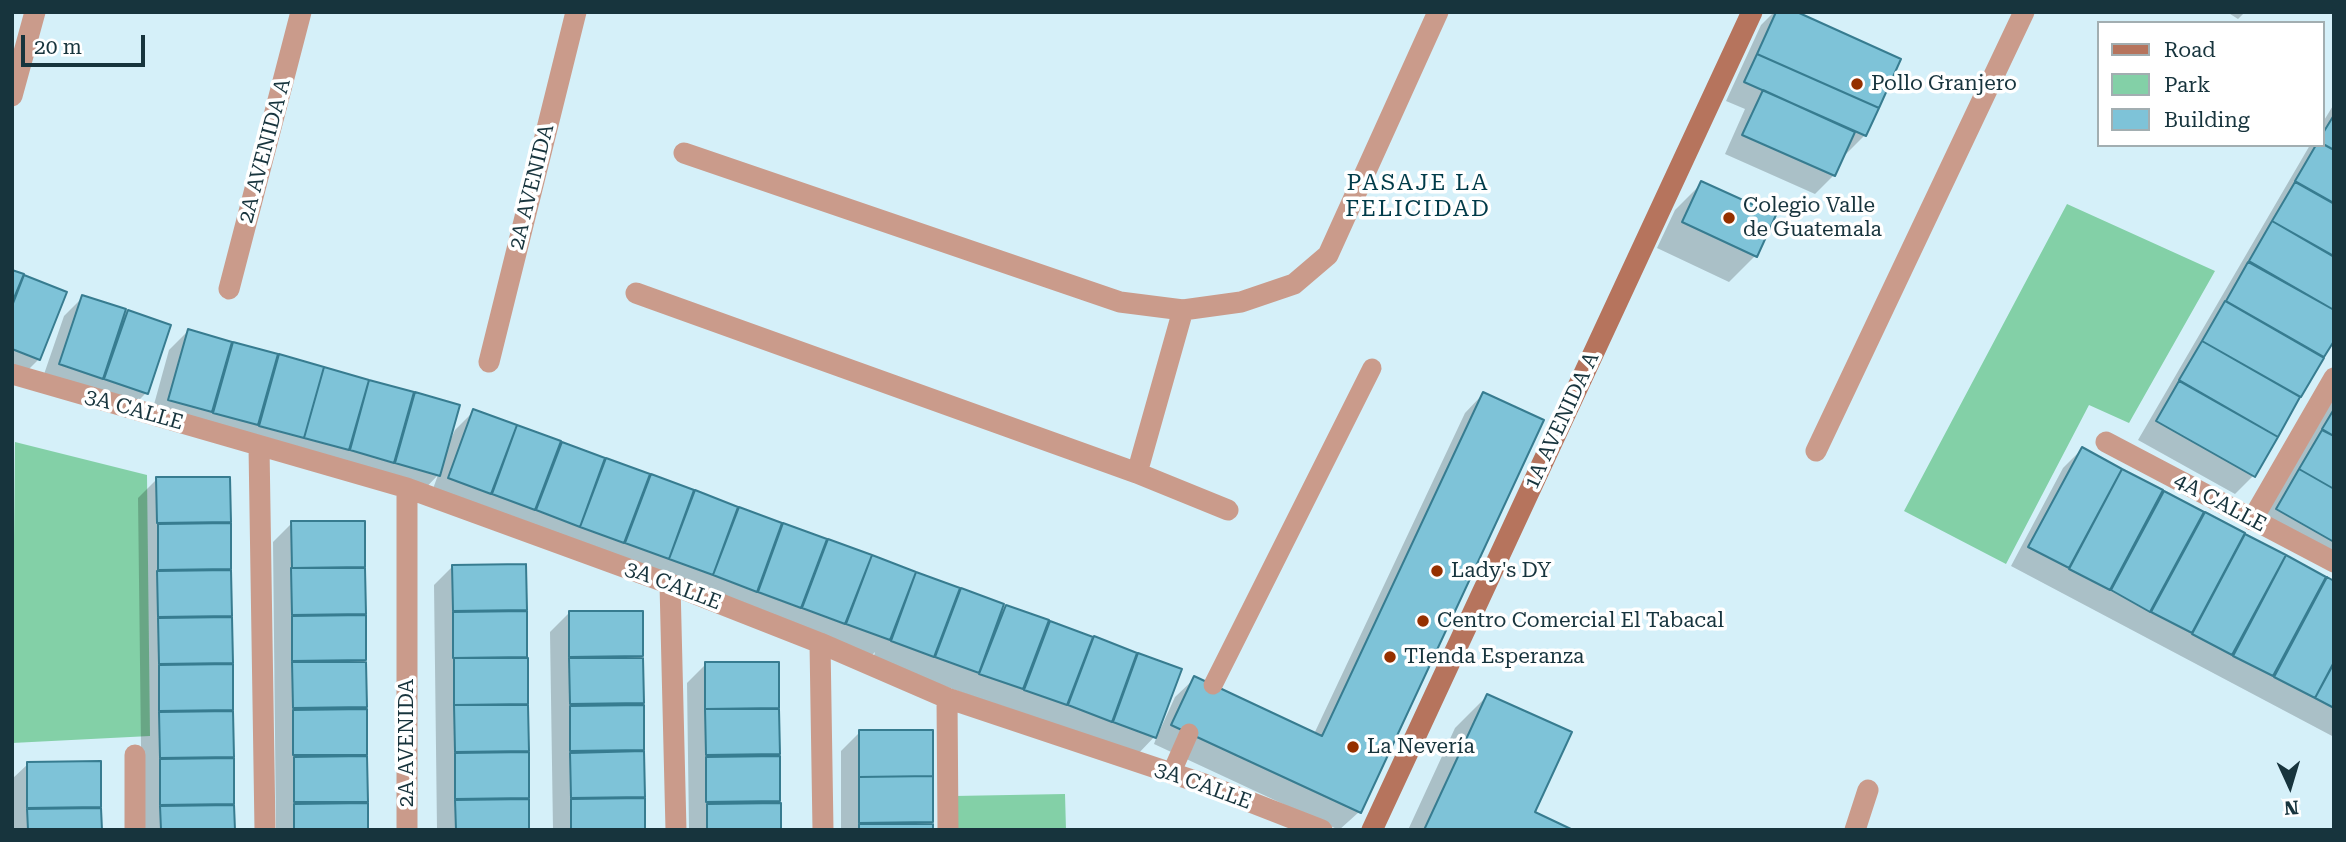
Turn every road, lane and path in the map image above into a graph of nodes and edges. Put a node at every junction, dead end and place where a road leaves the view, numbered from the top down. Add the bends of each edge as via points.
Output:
1 (35, 12) edge
2 (301, 12) edge
3 (576, 12) edge
4 (1438, 12) edge
5 (1752, 12) edge
6 (2024, 12) edge
7 (12, 96) edge
8 (684, 153) dead end
9 (229, 289) dead end
10 (636, 293) dead end
11 (1183, 310) junction
12 (489, 362) dead end
13 (1373, 368) dead end
14 (12, 374) edge
15 (2334, 378) edge
16 (2106, 442) dead end
17 (259, 446) junction
18 (1816, 451) dead end
19 (1137, 473) junction
20 (407, 488) junction
21 (1228, 510) dead end
22 (2252, 520) junction
23 (2334, 562) edge
24 (670, 584) junction
25 (820, 643) junction
26 (1213, 685) dead end
27 (947, 698) junction
28 (1189, 733) dead end
29 (135, 755) dead end
30 (1171, 774) junction
31 (1868, 790) dead end
32 (135, 830) edge
33 (265, 830) edge
34 (407, 830) edge
35 (676, 830) edge
36 (822, 830) edge
37 (948, 830) edge
38 (1322, 830) edge
39 (1373, 830) edge
40 (1855, 830) edge

1 - 7 street
2 - 9 street, 2A AVENIDA A
3 - 12 street, 2A AVENIDA
4 - 11 street via 1328,255 1294,284 1241,302
5 - 39 street, 1A AVENIDA A
6 - 18 street
8 - 11 street via 1120,302
10 - 19 street
11 - 19 street
13 - 26 lane
14 - 17 street, 3A CALLE
15 - 22 street
16 - 22 street, 4A CALLE
17 - 20 street, 3A CALLE
17 - 33 street
19 - 21 street
20 - 24 street, 3A CALLE
20 - 34 street, 2A AVENIDA
22 - 23 street, 4A CALLE
24 - 25 street, 3A CALLE
24 - 35 street
25 - 27 street, 3A CALLE
25 - 36 street
27 - 30 street, 3A CALLE
27 - 37 street
28 - 30 lane
29 - 32 street
30 - 38 street, 3A CALLE
31 - 40 street

